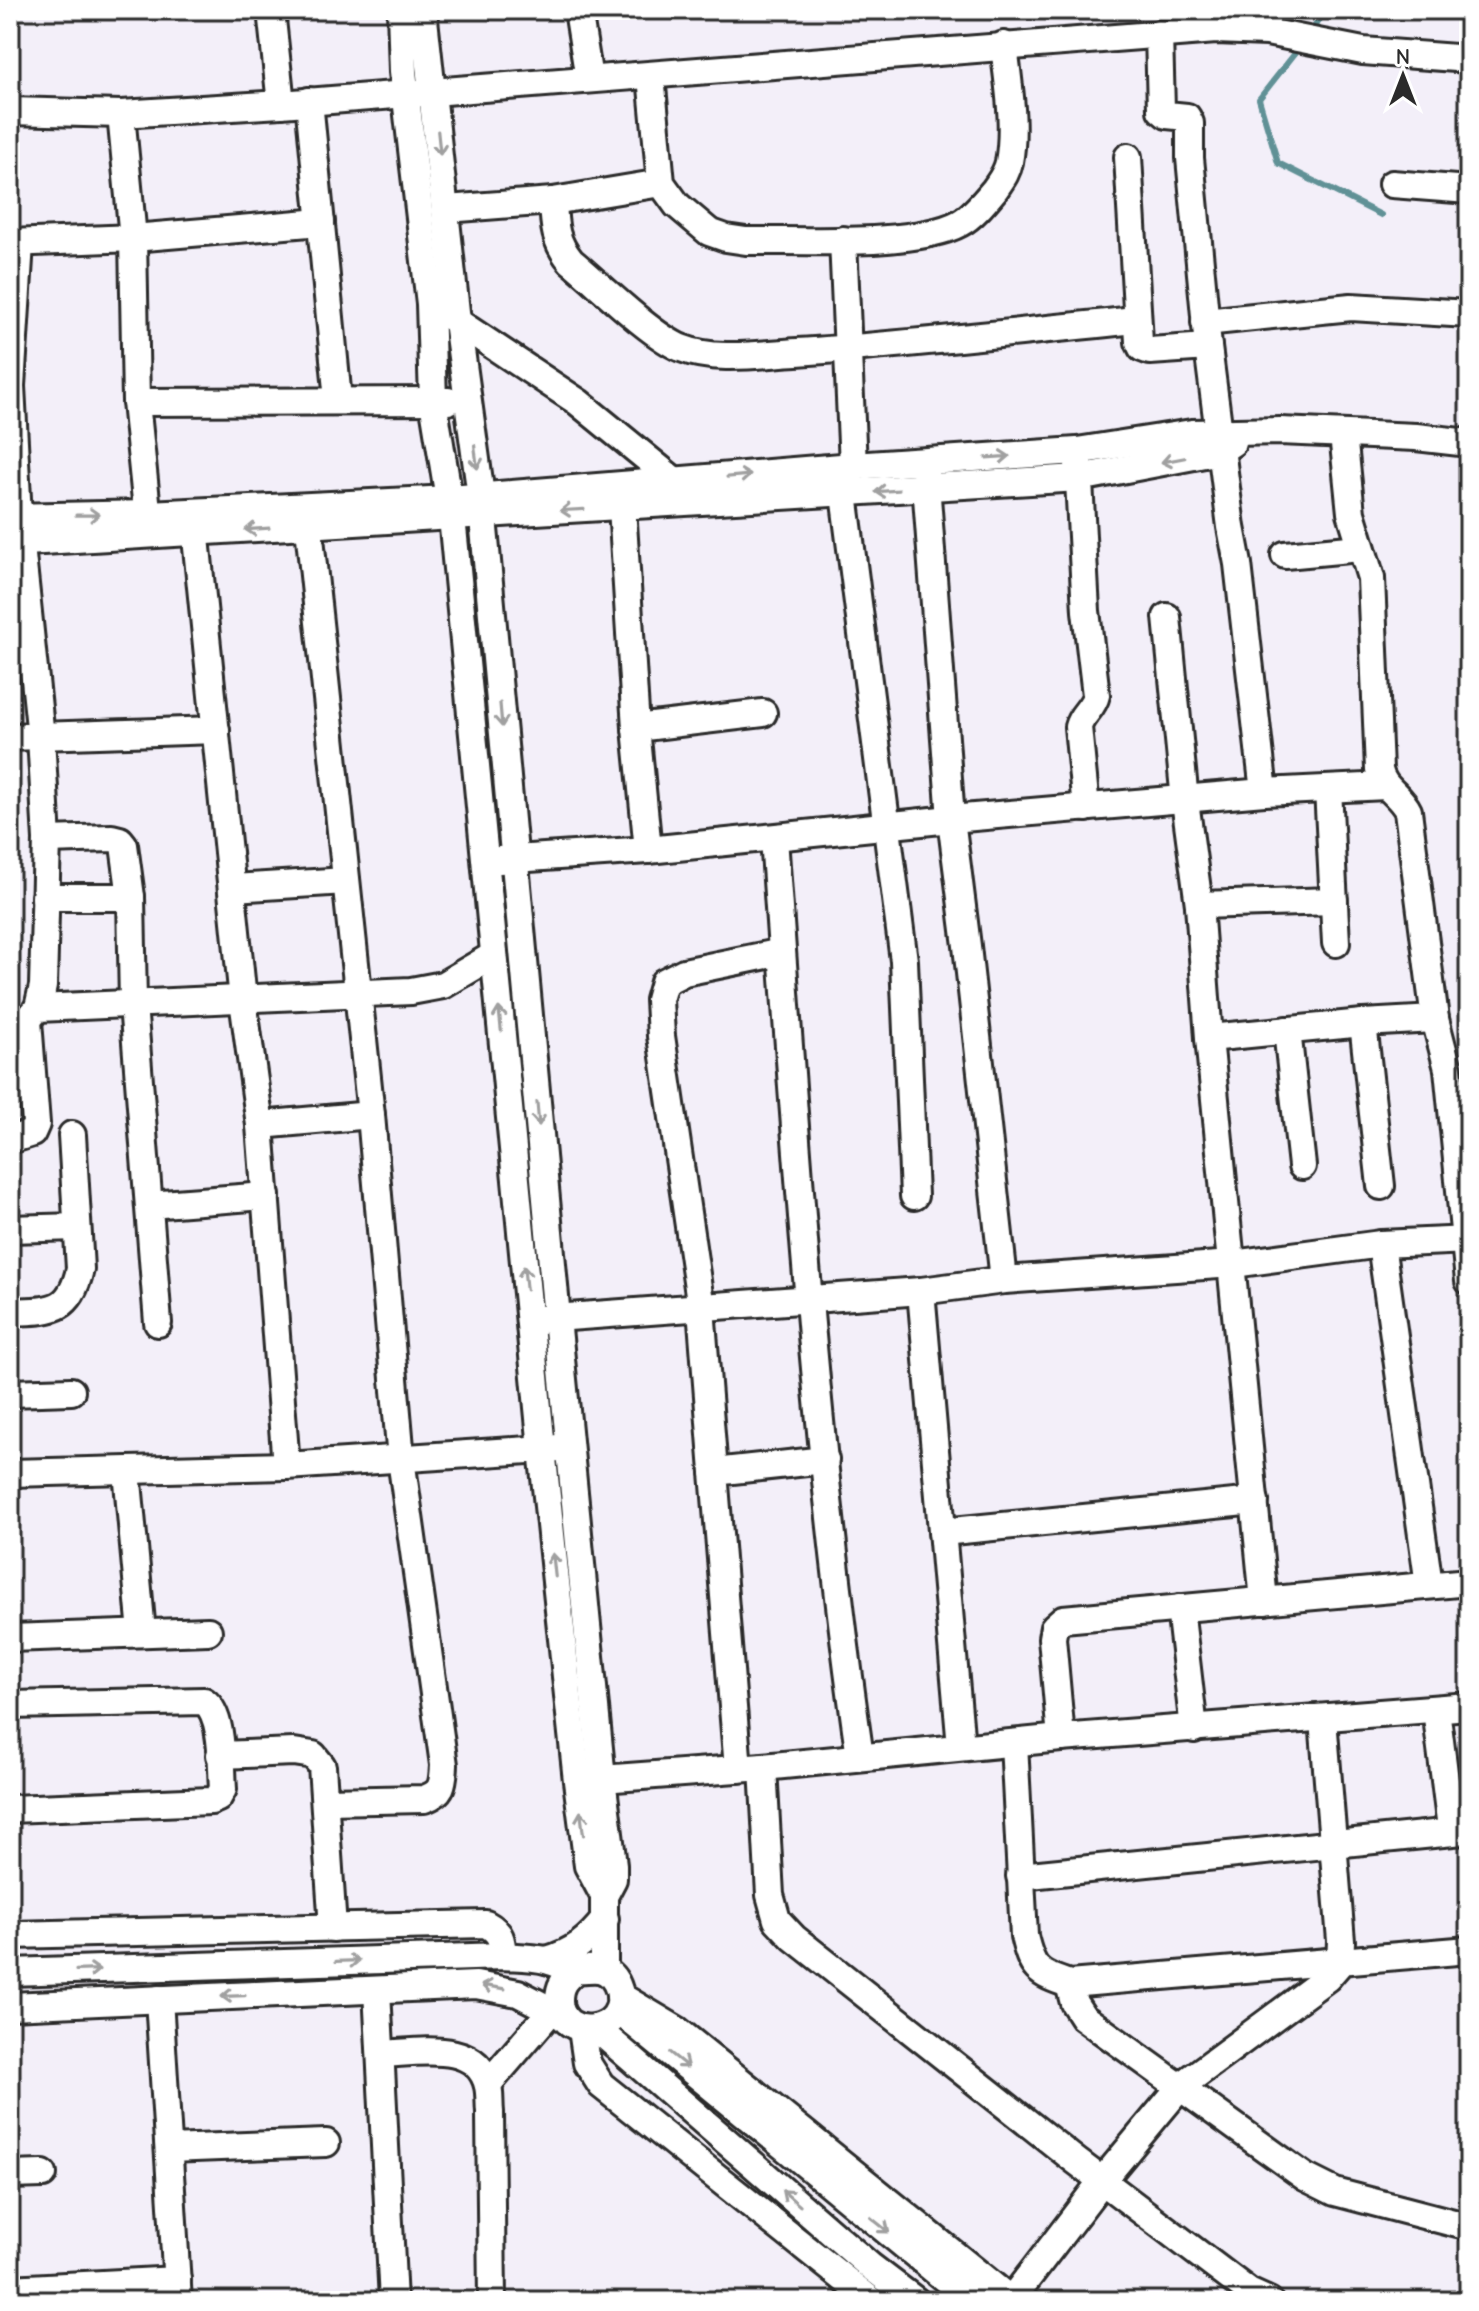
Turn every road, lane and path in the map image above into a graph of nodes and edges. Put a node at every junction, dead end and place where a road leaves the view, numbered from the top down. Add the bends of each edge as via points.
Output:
1 (271, 10) edge
2 (401, 10) edge
3 (423, 10) edge
4 (578, 10) edge
5 (1159, 34) junction
6 (1004, 45) junction
7 (1469, 59) edge
8 (651, 76) junction
9 (589, 79) junction
10 (433, 92) junction
11 (405, 94) junction
12 (309, 101) junction
13 (281, 104) junction
14 (10, 111) edge
15 (121, 114) junction
16 (1128, 157) dead end
17 (661, 183) junction
18 (1392, 184) dead end
19 (1469, 190) edge
20 (553, 201) junction
21 (446, 209) junction
22 (321, 222) junction
23 (133, 238) junction
24 (843, 240) junction
25 (15, 243) edge
26 (430, 304) junction
27 (1469, 314) edge
28 (1137, 320) junction
29 (457, 321) junction
30 (1206, 335) junction
31 (848, 349) junction
32 (10, 386) edge
33 (338, 400) junction
34 (433, 401) junction
35 (469, 401) junction
36 (136, 402) junction
37 (1354, 434) junction
38 (1219, 442) junction
39 (1469, 443) edge
40 (1077, 451) junction
41 (853, 466) junction
42 (926, 475) junction
43 (1079, 478) junction
44 (675, 482) junction
45 (844, 494) junction
46 (622, 497) junction
47 (701, 503) junction
48 (482, 506) junction
49 (451, 508) junction
50 (307, 515) junction
51 (194, 522) junction
52 (149, 525) junction
53 (14, 530) edge
54 (1360, 548) junction
55 (1285, 555) dead end
56 (1167, 617) dead end
57 (763, 713) dead end
58 (636, 728) junction
59 (216, 730) junction
60 (10, 737) edge
61 (41, 737) junction
62 (1386, 786) junction
63 (1328, 789) junction
64 (1264, 792) junction
65 (1185, 801) junction
66 (1086, 808) junction
67 (951, 819) junction
68 (887, 827) junction
69 (774, 838) junction
70 (47, 840) junction
71 (648, 850) junction
72 (515, 859) junction
73 (485, 862) junction
74 (346, 881) junction
75 (233, 888) junction
76 (45, 897) junction
77 (131, 897) junction
78 (1334, 901) junction
79 (1199, 905) junction
80 (1336, 943) dead end
81 (782, 952) junction
82 (494, 955) junction
83 (358, 995) junction
84 (243, 1000) junction
85 (133, 1004) junction
86 (1435, 1019) junction
87 (25, 1023) edge
88 (1363, 1023) junction
89 (1287, 1030) junction
90 (1209, 1038) junction
91 (371, 1115) junction
92 (260, 1125) junction
93 (72, 1135) dead end
94 (10, 1140) edge
95 (1302, 1166) dead end
96 (1381, 1186) dead end
97 (266, 1196) junction
98 (914, 1196) dead end
99 (149, 1205) junction
100 (77, 1227) junction
101 (10, 1229) edge
102 (1466, 1240) edge
103 (1381, 1244) junction
104 (1233, 1264) junction
105 (1004, 1280) junction
106 (1469, 1281) edge
107 (921, 1291) junction
108 (809, 1300) junction
109 (701, 1308) junction
110 (10, 1312) edge
111 (557, 1318) junction
112 (530, 1320) junction
113 (158, 1323) dead end
114 (71, 1391) dead end
115 (10, 1393) edge
116 (571, 1447) junction
117 (542, 1449) junction
118 (401, 1459) junction
119 (825, 1460) junction
120 (286, 1466) junction
121 (127, 1471) junction
122 (714, 1472) junction
123 (10, 1473) edge
124 (1255, 1501) junction
125 (942, 1532) junction
126 (1469, 1582) edge
127 (1429, 1585) junction
128 (1264, 1601) junction
129 (1180, 1608) junction
130 (208, 1631) dead end
131 (142, 1633) junction
132 (10, 1638) edge
133 (10, 1705) edge
134 (1469, 1706) edge
135 (1436, 1709) junction
136 (1323, 1719) junction
137 (1194, 1729) junction
138 (1061, 1738) junction
139 (1014, 1743) junction
140 (961, 1747) junction
141 (220, 1755) junction
142 (860, 1757) junction
143 (751, 1768) junction
144 (590, 1780) junction
145 (326, 1801) junction
146 (10, 1809) edge
147 (1466, 1831) edge
148 (1333, 1843) junction
149 (1020, 1876) junction
150 (604, 1908) junction
151 (333, 1928) junction
152 (10, 1935) edge
153 (1469, 1950) edge
154 (503, 1956) junction
155 (547, 1960) junction
156 (1340, 1963) junction
157 (576, 1970) junction
158 (604, 1970) junction
159 (10, 1972) edge
160 (1069, 1984) junction
161 (377, 1990) junction
162 (159, 1999) junction
163 (620, 2003) junction
164 (10, 2006) edge
165 (574, 2021) junction
166 (381, 2054) junction
167 (488, 2084) junction
168 (1181, 2086) junction
169 (326, 2143) dead end
170 (169, 2149) junction
171 (43, 2174) dead end
172 (10, 2175) edge
173 (1102, 2181) junction
174 (1469, 2227) edge
175 (10, 2289) edge
176 (861, 2289) edge
177 (178, 2290) edge
178 (393, 2301) edge
179 (492, 2301) edge
180 (916, 2301) edge
181 (972, 2301) edge
182 (1011, 2301) edge
183 (1269, 2301) edge

1 - 13 street
2 - 11 street
3 - 10 street
4 - 9 street
5 - 6 street
5 - 7 street via 1267,32 1363,51
5 - 30 street via 1161,110 1187,117 1190,123
6 - 8 street
6 - 24 street via 1011,115 1009,163 986,200 948,229
8 - 9 street
8 - 17 street
9 - 10 street
10 - 11 street
10 -> 21 street
11 - 12 street
11 - 26 street
12 - 13 street
12 - 22 street
13 - 15 street
14 - 15 street
15 - 23 street
16 - 28 street
17 - 20 street
17 - 24 street via 698,223 726,238
18 - 19 street
20 - 21 street
20 - 31 street via 559,247 673,344 708,354 739,355
21 - 29 street
22 - 23 street
22 - 33 street
23 - 25 street
23 - 36 street
24 - 31 street
25 - 32 street
26 - 29 street
26 - 34 street
27 - 30 street via 1351,307
28 - 30 street via 1142,348 1150,351
28 - 31 street
29 - 35 street
29 - 44 street via 578,402
30 - 38 street
31 - 41 street
32 - 53 street
33 - 34 street
33 - 36 street
34 - 35 street
34 - 49 street
35 -> 48 street
36 - 52 street
37 - 38 street via 1280,431
37 - 39 street
37 - 54 street via 1351,513
38 - 40 street via 1192,433
38 -> 43 street
38 - 64 street
42 -> 40 street
40 - 43 street
41 - 42 street
44 -> 41 street
41 - 45 street
42 - 43 street
42 -> 45 street
42 - 67 street
43 - 66 street via 1096,695 1078,727
44 - 46 street
44 - 47 street
45 - 47 street
45 - 68 street
46 - 47 street
46 - 48 street
46 - 58 street
48 - 49 street
48 -> 72 street
49 - 50 street
49 - 73 street
50 - 51 street
50 - 74 street
51 - 52 street
51 - 59 street
52 - 53 street
53 - 61 street
54 - 55 street
54 - 62 street via 1371,578 1379,770
56 - 65 street
57 - 58 street
58 - 71 street
59 - 61 street
59 - 75 street
60 - 61 street
61 - 70 street
62 - 63 street
62 - 86 street via 1408,811
63 - 64 street
63 - 78 street
64 - 65 street
65 - 66 street
65 - 79 street
66 - 67 street
67 - 68 street
67 - 105 street
68 - 69 street
68 - 98 street via 904,961
69 - 71 street
69 - 81 street
70 - 76 street
70 - 77 street via 120,840
71 - 72 street
72 - 73 street
72 -> 111 street
73 - 82 street
74 - 75 street
74 - 83 street
75 - 84 street
76 - 77 street
76 - 87 street via 43,986
77 - 85 street
78 - 79 street
78 - 80 street
79 - 90 street
81 - 108 street
81 - 109 street via 684,972 664,982 659,1000
82 - 83 street via 443,985
112 -> 82 street
83 - 84 street
83 - 91 street
84 - 85 street
84 - 92 street
85 - 87 street
85 - 99 street
86 - 88 street
86 - 102 street via 1448,1069
87 - 94 street via 36,1124 32,1133
88 - 89 street
88 - 96 street
89 - 90 street
89 - 95 street
90 - 104 street
91 - 92 street
91 - 118 street
92 - 97 street
93 - 100 street
97 - 99 street
97 - 120 street
99 - 113 street
100 - 101 street
100 - 110 street via 80,1269 75,1290 64,1303 47,1310
102 - 103 street
102 - 106 street
103 - 104 street
103 - 127 street
104 - 105 street
104 - 124 street
105 - 107 street
107 - 108 street
107 - 125 street
108 - 109 street
108 - 119 street
109 - 111 street
109 - 122 street
111 - 112 street
111 - 116 street
112 - 117 street
114 - 115 street
116 - 117 street
116 - 144 street
117 - 118 street
144 -> 117 street
118 - 120 street
118 - 145 street via 443,1785 424,1799
119 - 122 street
119 - 142 street
120 - 121 street
121 - 123 street
121 - 131 street
122 - 143 street
124 - 125 street
124 - 128 street
125 - 140 street
126 - 127 street
127 - 128 street
128 - 129 street
129 - 137 street
129 - 138 street via 1076,1616 1054,1627
130 - 131 street
131 - 132 street
133 - 141 street via 204,1701 215,1713
134 - 135 street
135 - 136 street
135 - 147 street via 1451,1828
136 - 137 street
136 - 148 street
137 - 138 street
138 - 139 street
139 - 140 street
139 - 149 street
140 - 142 street
141 - 145 street via 313,1755 322,1766
141 - 146 street via 223,1789 211,1801
142 - 143 street
143 - 144 street
143 - 173 street via 777,1920
144 - 150 street via 613,1873
145 - 151 street
147 - 148 street
148 - 149 street
148 - 156 street
149 - 160 street via 1030,1962 1047,1977
150 - 155 street via 583,1944
150 - 158 street
151 - 152 street
151 - 154 street via 486,1924 502,1939
153 - 156 street
154 - 155 street
159 -> 154 street
155 - 157 street
156 - 160 street
156 - 168 street
157 - 158 street
157 - 165 street via 561,1984 559,2007
158 - 163 street via 614,1978
160 - 168 street via 1083,2017
161 -> 162 street
165 -> 161 street via 518,1993 476,1985
161 - 166 street
162 - 164 street
162 - 170 street
163 - 165 street via 610,2023
163 -> 181 street
163 - 182 street via 677,2030
165 - 167 street
176 -> 165 street
165 - 176 street via 587,2063 601,2085
166 - 167 street via 466,2056
166 - 178 street
167 - 179 street
168 - 173 street
168 - 174 street via 1335,2192
169 - 170 street
170 - 177 street
171 - 172 street
173 - 182 street
173 - 183 street via 1249,2292
175 - 177 street
176 - 180 street

